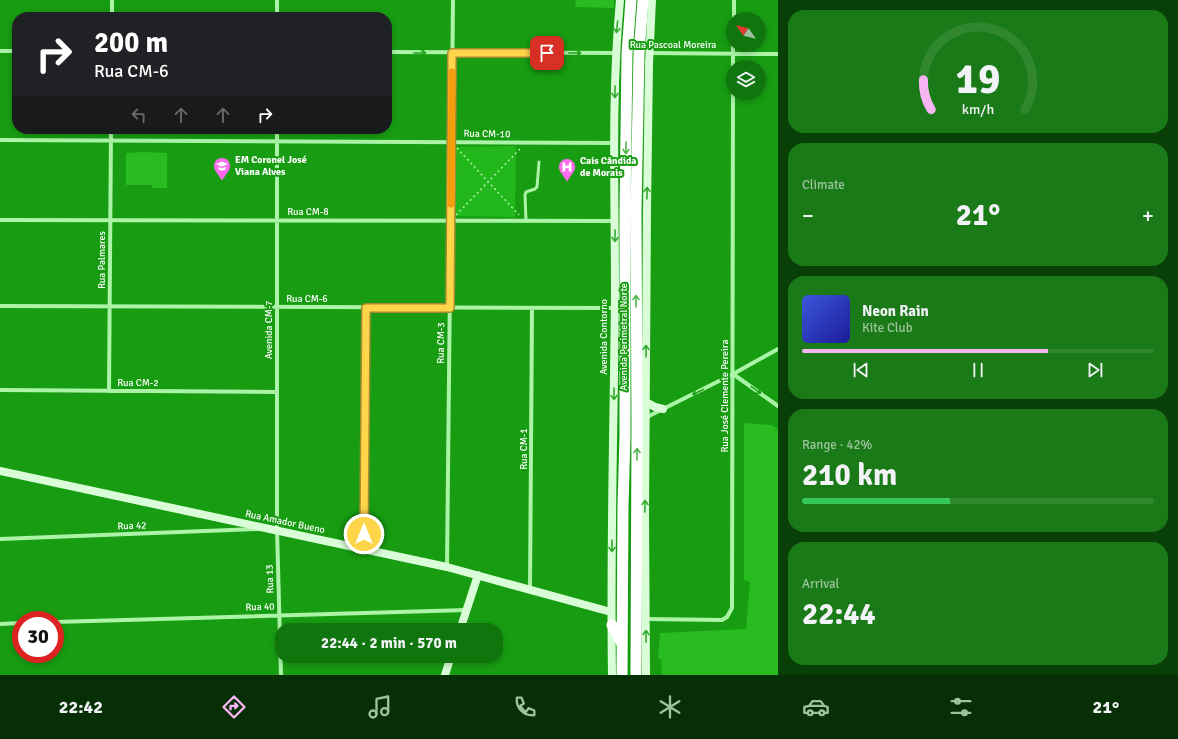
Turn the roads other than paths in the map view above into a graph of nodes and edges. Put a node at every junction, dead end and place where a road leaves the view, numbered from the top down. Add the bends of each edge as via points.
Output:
1 (112, 0) edge
2 (277, 0) edge
3 (453, 0) edge
4 (620, 0) edge
5 (631, 0) edge
6 (643, 0) edge
7 (652, 0) edge
8 (734, 0) edge
9 (112, 12) edge
10 (277, 12) edge
11 (734, 12) edge
12 (0, 51) edge
13 (12, 51) edge
14 (392, 52) edge
15 (452, 53) junction
16 (627, 53) junction
17 (644, 53) junction
18 (615, 54) junction
19 (733, 54) junction
20 (778, 54) edge
21 (733, 60) edge
22 (733, 100) edge
23 (111, 134) edge
24 (277, 134) edge
25 (0, 140) edge
26 (111, 140) junction
27 (277, 141) junction
28 (451, 142) junction
29 (614, 143) junction
30 (538, 162) dead end
31 (0, 220) edge
32 (110, 220) junction
33 (277, 220) junction
34 (450, 221) junction
35 (525, 221) junction
36 (615, 221) junction
37 (0, 306) edge
38 (110, 306) junction
39 (277, 307) junction
40 (366, 308) junction
41 (450, 308) junction
42 (615, 308) junction
43 (532, 309) junction
44 (778, 349) edge
45 (733, 374) junction
46 (0, 390) edge
47 (109, 391) junction
48 (277, 392) junction
49 (646, 402) junction
50 (778, 406) edge
51 (663, 409) junction
52 (632, 430) junction
53 (0, 471) edge
54 (265, 528) junction
55 (277, 530) junction
56 (0, 539) edge
57 (364, 549) junction
58 (447, 567) junction
59 (478, 576) junction
60 (530, 589) junction
61 (466, 610) junction
62 (611, 612) junction
63 (279, 614) junction
64 (646, 619) junction
65 (64, 622) edge
66 (12, 623) edge
67 (462, 623) edge
68 (0, 624) edge
69 (612, 625) junction
70 (623, 645) junction
71 (623, 659) junction
72 (449, 663) edge
73 (281, 675) edge
74 (445, 675) edge
75 (613, 675) edge
76 (622, 675) edge
77 (636, 675) edge
78 (646, 675) edge

1 - 9 street
2 - 10 street
3 - 15 street, Rua CM-3
4 -> 18 street, Avenida Contorno
5 - 16 highway, Avenida Perimetral Norte
6 - 17 highway, Avenida Perimetral Norte
7 - 17 street
8 - 11 street
12 - 13 street
14 -> 15 street, Rua Pascoal Moreira
15 -> 18 street, Rua Pascoal Moreira
15 - 28 street, Rua CM-3
16 - 17 street, Rua Pascoal Moreira
16 - 18 street, Rua Pascoal Moreira
16 -> 52 highway, Avenida Perimetral Norte via 625,211
17 - 19 street, Rua Pascoal Moreira
49 -> 17 street
52 -> 17 highway, Avenida Perimetral Norte via 636,215
18 -> 29 street, Avenida Contorno
19 - 20 street, Rua Pascoal Moreira
19 - 21 street
22 - 45 street, Rua José Clemente Pereira
23 - 26 street, Rua Palmares
24 - 27 street, Avenida CM-7
25 - 26 street, Rua CM-10
26 - 27 street, Rua CM-10
26 - 32 street, Rua Palmares
27 - 28 street, Rua CM-10
27 - 33 street, Avenida CM-7
28 - 29 street, Rua CM-10
28 - 34 street, Rua CM-3
29 - 36 street, Avenida Contorno
30 - 35 lane via 537,187 525,195
31 - 32 street, Rua CM-8
32 - 33 street, Rua CM-8
32 - 38 street, Rua Palmares
33 - 34 street, Rua CM-8
33 - 39 street, Avenida CM-7
34 - 35 street, Rua CM-8
34 - 41 street, Rua CM-3
35 - 36 street, Rua CM-8
36 -> 42 street, Avenida Contorno
37 - 38 street, Rua CM-6
38 - 39 street, Rua CM-6
38 - 47 street, Rua Palmares
39 - 40 street, Rua CM-6
39 - 48 street, Avenida CM-7
40 - 41 street, Rua CM-6
40 - 57 street
41 - 43 street, Rua CM-6
41 - 58 street, Rua CM-3
42 - 43 street, Rua CM-6
42 -> 62 street, Avenida Contorno
43 - 60 street, Rua CM-1
44 - 45 street
45 -> 50 street
45 -> 51 street
45 - 64 street, Rua José Clemente Pereira via 732,608 722,620
46 - 47 street, Rua CM-2
47 - 48 street, Rua CM-2
48 - 55 street, Avenida CM-7
49 - 51 street
49 - 52 street
51 - 52 street
64 -> 52 street via 645,523
52 - 70 highway, Avenida Perimetral Norte via 623,506
77 -> 52 highway, Avenida Perimetral Norte
53 - 54 street, Rua Amador Bueno
54 - 55 street, Rua Amador Bueno
54 - 56 street, Rua 42
55 - 57 street, Rua Amador Bueno
55 - 63 street, Rua 13
57 - 58 street, Rua Amador Bueno
58 - 59 street, Rua Amador Bueno
59 - 60 street, Rua Amador Bueno
59 - 61 street
60 - 62 street, Rua Amador Bueno
61 - 63 street, Rua 40
61 - 67 street
62 - 69 street, Avenida Contorno
63 - 65 street, Rua 40
63 - 73 street, Rua 13
78 -> 64 street
66 - 68 street
69 - 70 highway
69 - 75 street, Avenida Contorno
70 - 71 highway, Avenida Perimetral Norte
71 - 75 highway
71 - 76 highway, Avenida Perimetral Norte
72 - 74 street

